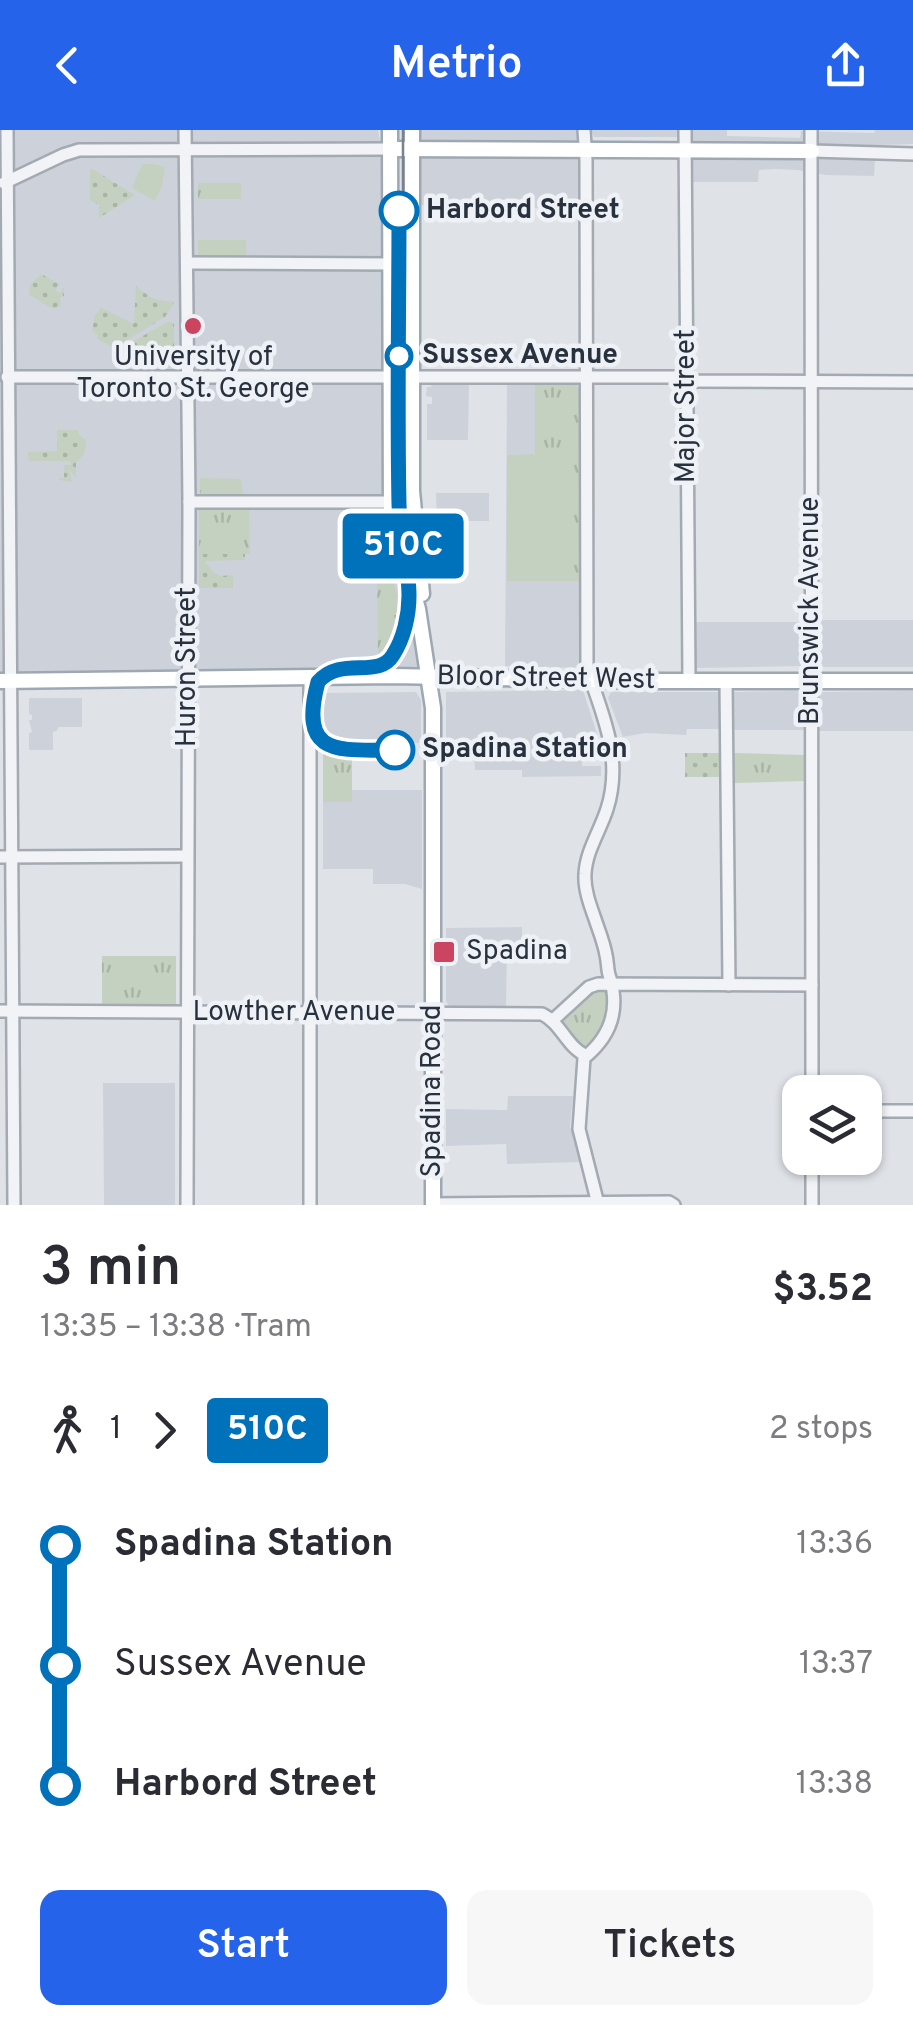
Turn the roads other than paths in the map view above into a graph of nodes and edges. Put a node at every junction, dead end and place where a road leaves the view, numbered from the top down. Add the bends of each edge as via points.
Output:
1 (7, 130) edge
2 (185, 130) edge
3 (390, 130) edge
4 (412, 130) edge
5 (584, 130) edge
6 (685, 130) edge
7 (811, 130) edge
8 (186, 148) junction
9 (390, 149) junction
10 (412, 149) junction
11 (585, 150) junction
12 (685, 150) junction
13 (812, 151) junction
14 (913, 154) edge
15 (4, 183) edge
16 (187, 263) junction
17 (390, 264) junction
18 (7, 377) junction
19 (187, 377) junction
20 (390, 377) junction
21 (412, 377) junction
22 (586, 377) junction
23 (686, 378) junction
24 (810, 381) junction
25 (913, 382) edge
26 (189, 502) junction
27 (390, 502) junction
28 (405, 557) junction
29 (310, 678) junction
30 (430, 678) junction
31 (590, 679) junction
32 (187, 680) junction
33 (913, 680) edge
34 (5, 681) edge
35 (689, 681) junction
36 (726, 681) junction
37 (812, 681) junction
38 (187, 856) junction
39 (5, 857) edge
40 (613, 985) junction
41 (729, 985) junction
42 (812, 985) junction
43 (6, 1011) edge
44 (188, 1012) junction
45 (311, 1012) junction
46 (433, 1014) junction
47 (553, 1020) junction
48 (586, 1055) junction
49 (812, 1075) edge
50 (882, 1111) edge
51 (913, 1111) edge
52 (812, 1175) edge
53 (598, 1204) edge
54 (14, 1205) edge
55 (186, 1205) edge
56 (310, 1205) edge
57 (434, 1205) edge
58 (556, 1205) edge
59 (674, 1205) edge
60 (812, 1205) edge

1 - 15 street
2 - 8 street, Huron Street
3 - 9 main road
4 - 10 main road
5 - 11 street
6 - 12 street, Major Street
7 - 13 street, Brunswick Avenue
8 - 9 street
8 - 15 street via 79,150
8 - 16 street, Huron Street
9 - 10 main road
9 - 17 main road
10 - 11 main road
10 - 21 main road
11 - 12 main road
11 - 22 street
12 - 13 main road
12 - 23 street, Major Street
13 - 14 street
13 - 24 street, Brunswick Avenue
15 - 18 street
16 - 17 street
16 - 19 street, Huron Street
17 - 20 main road
18 - 19 street
18 - 34 street
19 - 20 street
19 - 26 street, Huron Street
20 - 21 street
20 - 27 main road
21 - 22 street
21 - 28 main road
22 - 23 street
22 - 31 street
23 - 24 street
23 - 35 street, Major Street
24 - 25 street
24 - 37 street, Brunswick Avenue
26 - 27 street
26 - 32 street, Huron Street
27 - 28 main road
28 - 30 main road, Spadina Road via 423,598 418,609
29 - 30 main road, Bloor Street West
29 - 32 main road, Bloor Street West
29 - 45 street
30 - 31 main road, Bloor Street West
30 - 46 main road, Spadina Road
31 - 35 main road, Bloor Street West
31 - 40 street via 611,740 614,772 585,875
32 - 34 main road, Bloor Street West
32 - 38 street, Huron Street
33 - 37 main road, Bloor Street West
34 - 39 street
35 - 36 main road, Bloor Street West
36 - 37 main road, Bloor Street West
36 - 41 street
37 - 42 street, Brunswick Avenue
38 - 39 street
38 - 44 street, Huron Street
39 - 43 street
40 - 41 street
40 - 47 street via 589,987
40 - 48 street via 614,1016
41 - 42 street
42 - 49 street, Brunswick Avenue
43 - 44 street, Lowther Avenue
43 - 54 street
44 - 45 street, Lowther Avenue
44 - 55 street, Huron Street
45 - 46 street, Lowther Avenue
45 - 56 street
46 - 47 street, Lowther Avenue via 542,1014
46 - 57 main road, Spadina Road
47 - 48 street
48 - 53 street via 579,1129
50 - 51 street
52 - 60 street
53 - 58 street
53 - 59 street
57 - 58 street

